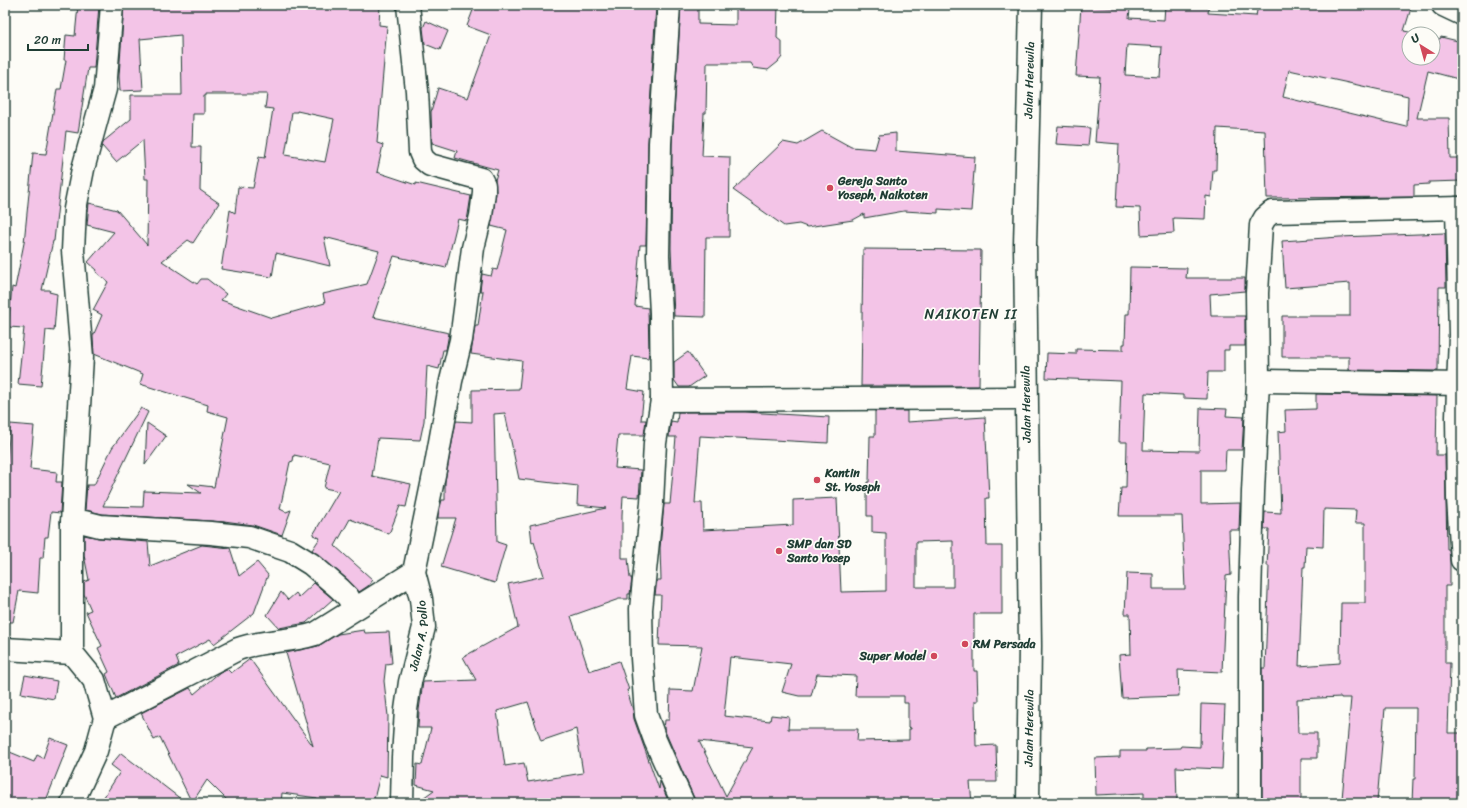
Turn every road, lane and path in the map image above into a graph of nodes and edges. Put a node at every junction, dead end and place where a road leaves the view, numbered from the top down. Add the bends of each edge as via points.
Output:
1 (112, 5) edge
2 (408, 5) edge
3 (669, 5) edge
4 (1031, 5) edge
5 (1443, 5) edge
6 (1462, 14) edge
7 (1459, 208) edge
8 (1258, 380) junction
9 (1460, 384) edge
10 (1026, 398) junction
11 (662, 400) junction
12 (72, 522) junction
13 (1462, 560) edge
14 (414, 572) junction
15 (354, 608) junction
16 (5, 649) edge
17 (72, 653) junction
18 (105, 718) junction
19 (72, 803) edge
20 (402, 803) edge
21 (683, 803) edge
22 (1028, 803) edge
23 (1250, 803) edge

1 - 12 street via 105,89 75,209 74,251 82,357
2 - 14 street, Jalan A. Pollo via 420,152 430,165 481,179 484,185 461,340
3 - 11 street via 660,143 658,256
4 - 10 street, Jalan Herewila
5 - 6 street
7 - 8 street via 1269,213 1261,225 1257,293
7 - 9 street
8 - 9 street
8 - 23 street via 1250,597
9 - 13 street via 1457,417
10 - 11 street
10 - 22 street, Jalan Herewila via 1030,646
11 - 21 street via 655,443 652,503 641,608 642,658 646,715
12 - 15 street via 249,537 290,551 311,564 348,597
12 - 17 street
14 - 15 street
14 - 20 street, Jalan A. Pollo via 421,599 424,627 410,682 406,710
15 - 18 street via 315,634 238,649
16 - 17 street
17 - 18 street via 94,680
18 - 19 street via 96,752

